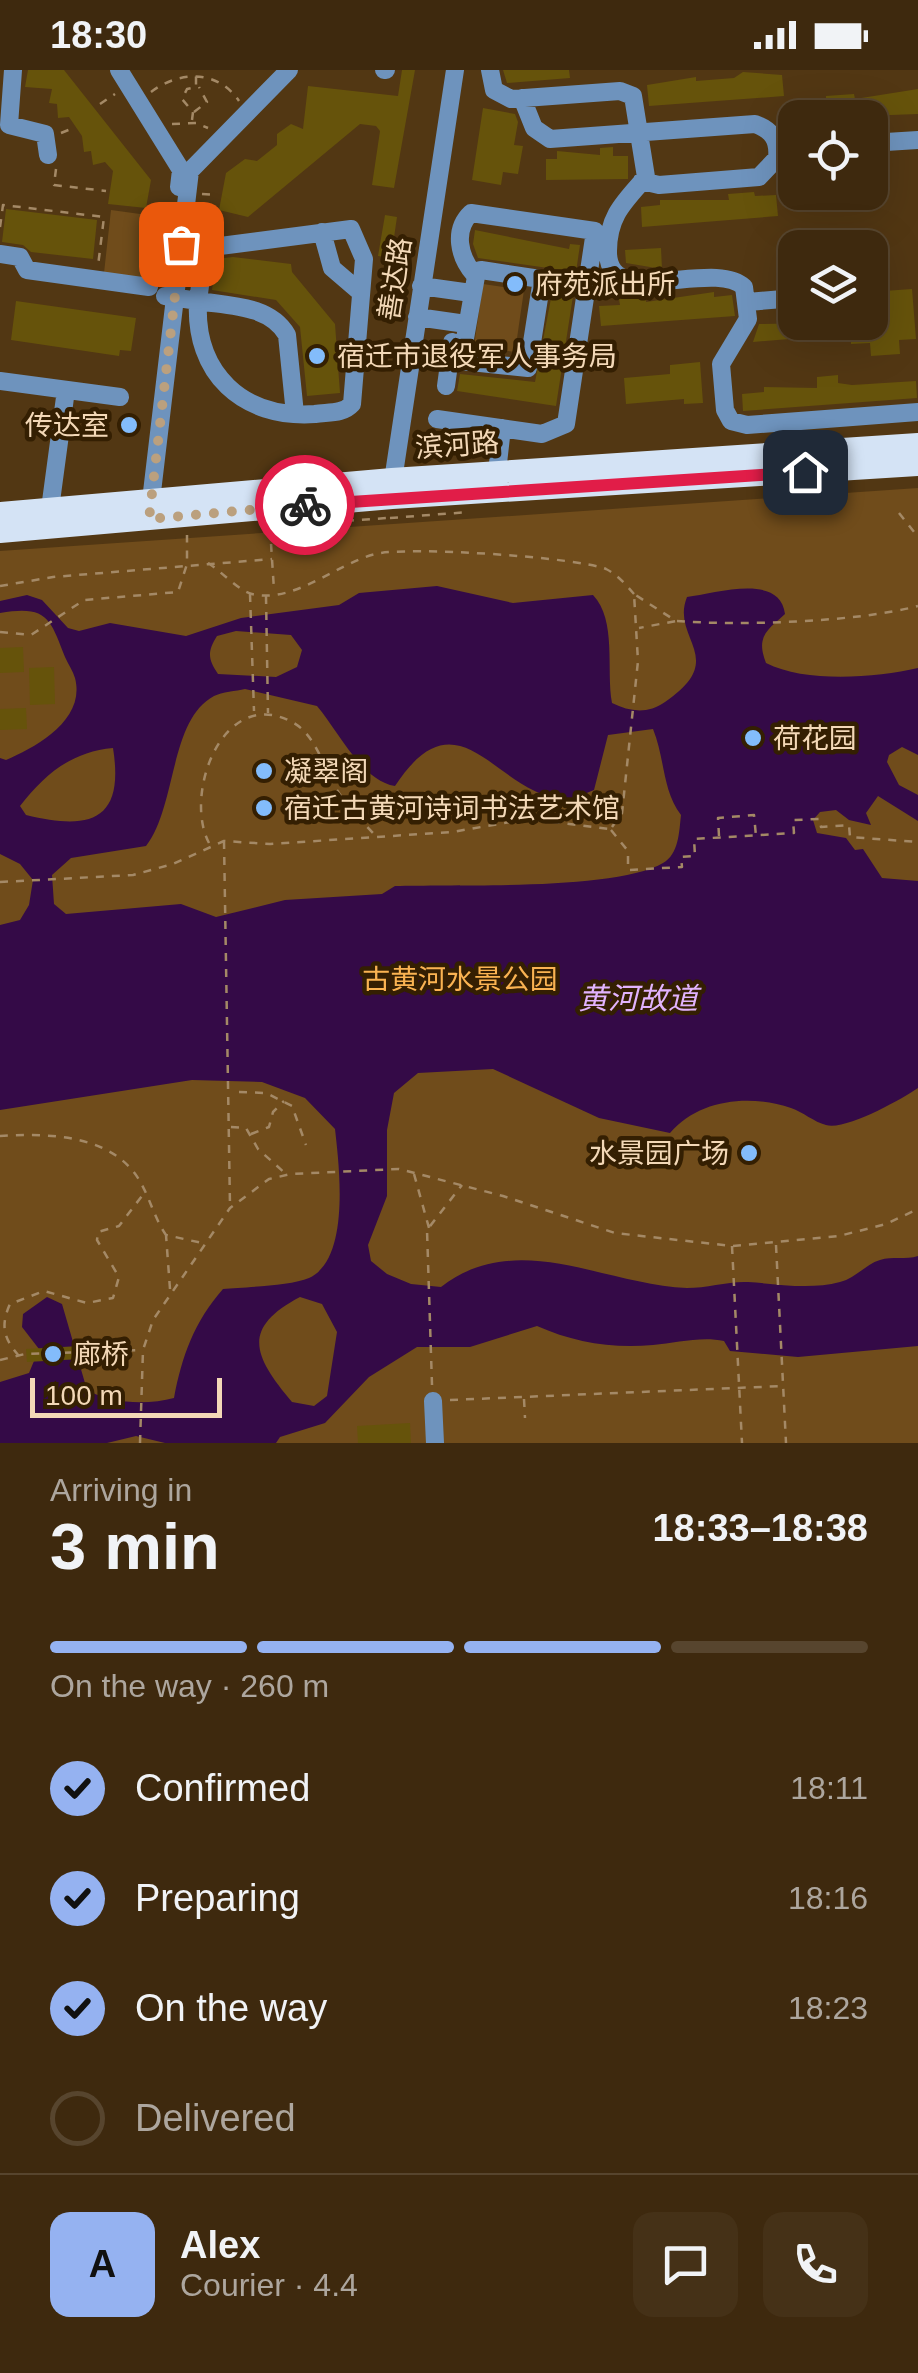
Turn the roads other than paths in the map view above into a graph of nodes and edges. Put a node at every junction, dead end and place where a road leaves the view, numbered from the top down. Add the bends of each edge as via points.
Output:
1 (13, 70) edge
2 (289, 70) edge
3 (454, 70) edge
4 (490, 70) edge
5 (124, 77) edge
6 (522, 98) junction
7 (4, 125) edge
8 (642, 133) junction
9 (778, 140) edge
10 (918, 140) edge
11 (888, 142) edge
12 (48, 155) road end
13 (778, 159) edge
14 (642, 182) junction
15 (322, 232) junction
16 (0, 254) edge
17 (474, 274) junction
18 (542, 279) junction
19 (422, 286) junction
20 (587, 286) junction
21 (360, 292) junction
22 (163, 293) junction
23 (470, 293) junction
24 (778, 299) edge
25 (198, 300) junction
26 (748, 302) junction
27 (417, 317) junction
28 (460, 323) junction
29 (0, 381) edge
30 (446, 386) dead end
31 (66, 390) junction
32 (120, 396) dead end
33 (910, 413) edge
34 (296, 414) junction
35 (880, 415) junction
36 (437, 419) dead end
37 (502, 428) junction
38 (906, 450) edge
39 (496, 472) junction
40 (392, 488) junction
41 (50, 509) junction
42 (145, 510) junction
43 (0, 513) edge
44 (0, 532) edge
45 (432, 1400) road end
46 (435, 1443) edge

1 - 7 street
2 - 22 street via 190,171
3 - 19 street, 善达路
4 - 6 street via 499,95
5 - 22 street via 181,170
6 - 8 street via 534,128 550,139
6 - 8 street via 629,92
7 - 12 street via 45,134
8 - 9 street via 755,124
8 - 14 street
10 - 11 street
13 - 14 street via 759,177
14 - 26 street via 613,216 608,258 616,274 631,282 727,276 744,287
15 - 21 street via 332,268
15 - 21 street via 351,228 356,235 364,259
15 - 25 street via 205,248
16 - 22 street via 20,256 27,270
17 - 18 street
17 - 20 street via 460,242 464,220 475,212 595,231
17 - 23 street
18 - 20 street
18 - 28 street via 525,370 461,361
19 - 23 street
19 - 27 street, 善达路
20 - 37 street via 566,424 542,434
21 - 34 street via 352,404 345,411
22 - 25 street
22 - 42 street
23 - 28 street
24 - 26 street
25 - 34 street via 201,352 218,378 264,408
25 - 34 street via 260,312 282,326
26 - 35 street via 746,326 721,364 731,422
27 - 28 street
27 - 40 street, 善达路
28 - 30 street
29 - 31 street
31 - 32 street
31 - 41 street
33 - 35 street
33 - 38 street
35 - 38 street
36 - 37 street
37 - 39 street
38 - 39 main road, 滨河路
38 - 40 main road, 滨河路
39 - 40 main road, 滨河路
40 - 42 main road, 滨河路
41 - 42 main road, 滨河路
41 - 43 main road, 滨河路
42 - 44 main road, 滨河路
45 - 46 street

